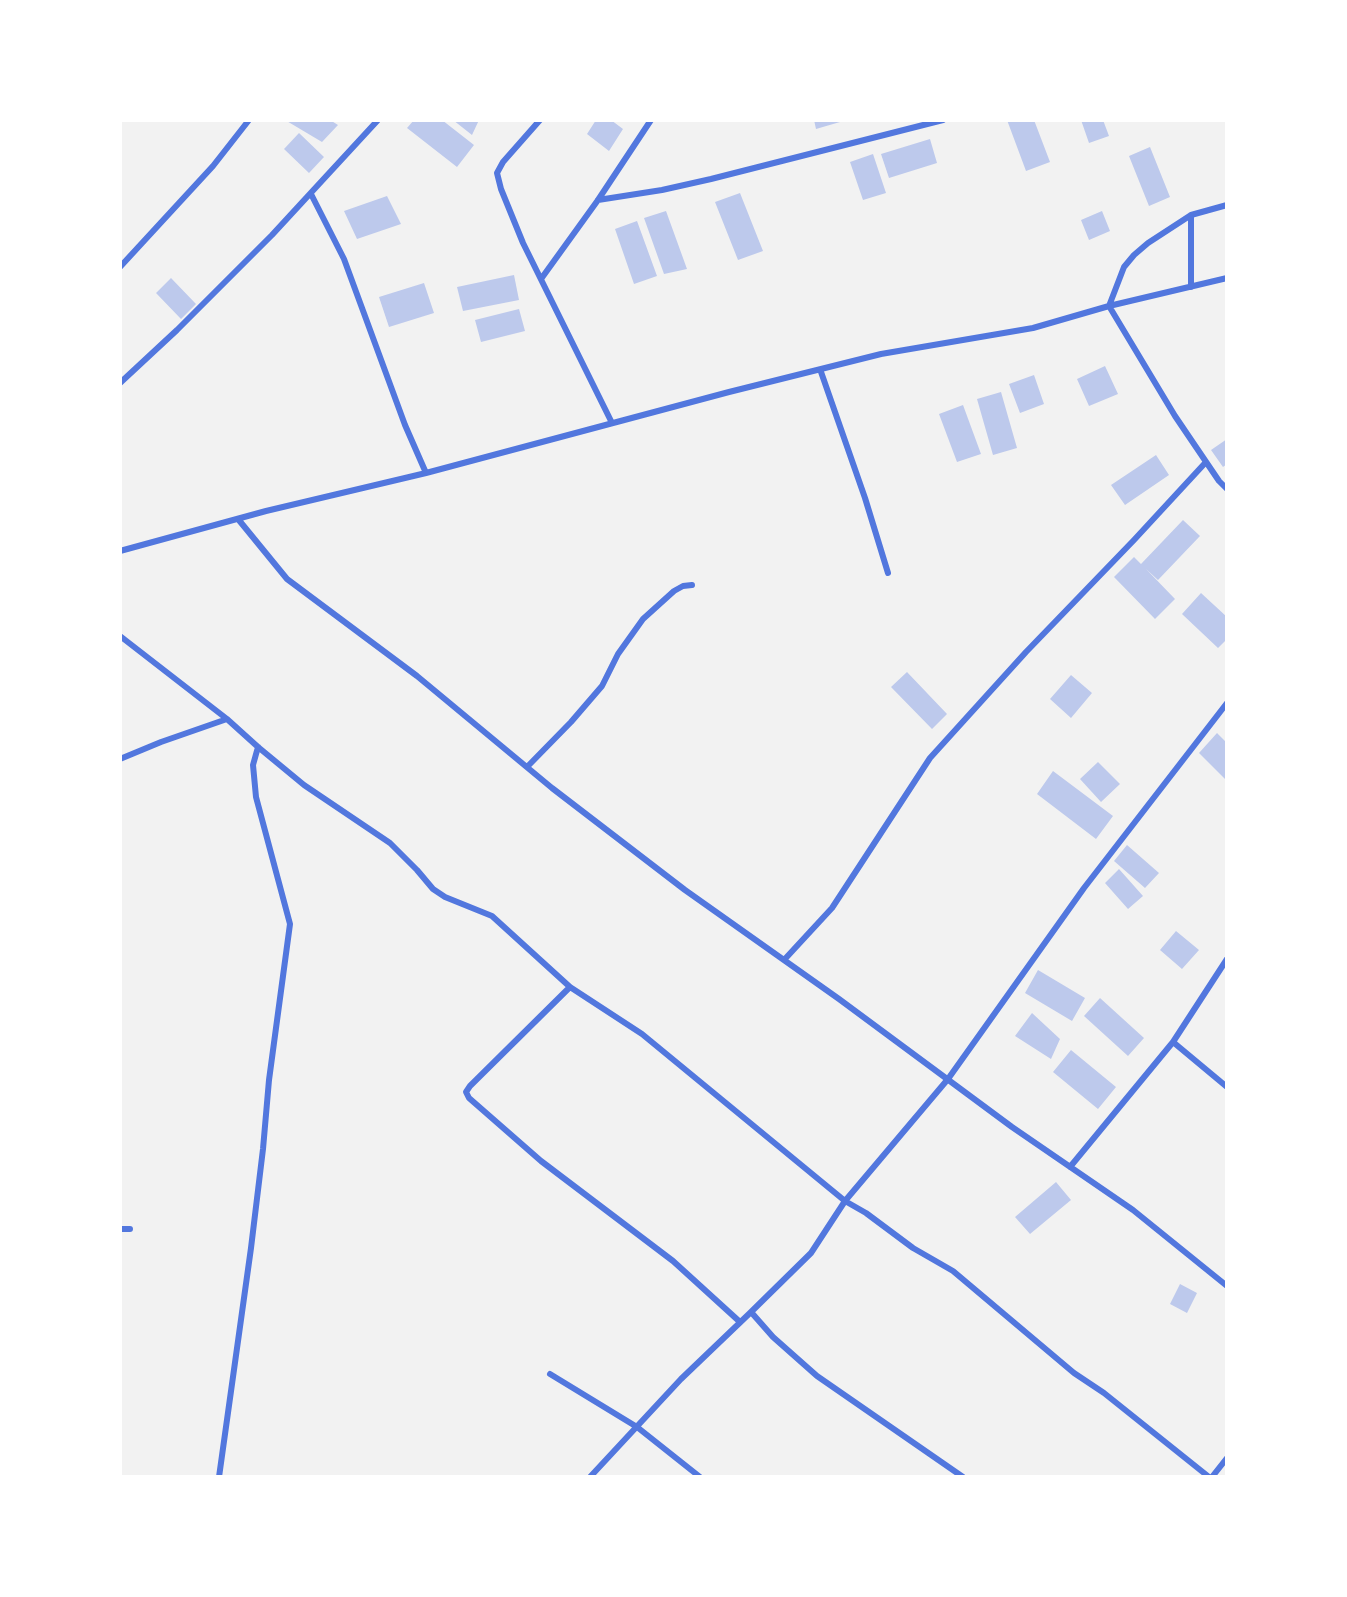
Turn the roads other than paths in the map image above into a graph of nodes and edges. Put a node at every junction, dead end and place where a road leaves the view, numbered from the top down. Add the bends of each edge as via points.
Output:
1 (249, 120) edge
2 (378, 120) edge
3 (540, 120) edge
4 (651, 120) edge
5 (943, 120) edge
6 (311, 194) junction
7 (598, 200) junction
8 (1227, 205) edge
9 (1191, 215) junction
10 (120, 267) edge
11 (1227, 278) edge
12 (541, 279) junction
13 (1191, 287) junction
14 (1109, 306) junction
15 (820, 369) junction
16 (120, 383) edge
17 (612, 423) junction
18 (1206, 462) junction
19 (426, 473) junction
20 (1227, 489) edge
21 (238, 519) junction
22 (120, 550) edge
23 (888, 573) dead end
24 (692, 585) dead end
25 (120, 636) edge
26 (1227, 703) edge
27 (228, 719) junction
28 (258, 747) junction
29 (120, 759) edge
30 (526, 767) junction
31 (1227, 959) edge
32 (784, 960) junction
33 (570, 987) junction
34 (1173, 1042) junction
35 (948, 1079) junction
36 (1227, 1087) edge
37 (1070, 1167) junction
38 (845, 1201) junction
39 (120, 1229) edge
40 (130, 1229) dead end
41 (1227, 1286) edge
42 (751, 1312) junction
43 (740, 1322) junction
44 (550, 1374) dead end
45 (637, 1427) junction
46 (1227, 1458) edge
47 (219, 1477) edge
48 (590, 1477) edge
49 (700, 1477) edge
50 (963, 1477) edge
51 (1210, 1477) edge

1 - 10 street via 213,166
2 - 6 street
3 - 12 street via 497,173
4 - 7 street
5 - 7 street via 711,179
6 - 16 street
6 - 19 street via 344,259
7 - 12 street
8 - 9 street
9 - 13 street
9 - 14 street via 1134,255 1124,267
11 - 13 street
12 - 17 street
13 - 14 street
14 - 15 street via 1033,328 881,354
14 - 18 street
15 - 17 street
15 - 23 street
17 - 19 street
18 - 20 street
18 - 32 street via 930,758 832,908
19 - 21 street
21 - 22 street
21 - 30 street via 287,579 417,676
24 - 30 street via 674,591 643,619 618,654 602,686
25 - 27 street
26 - 35 street via 1084,888
27 - 28 street
27 - 29 street
28 - 33 street via 303,785 390,843 433,889 492,916
28 - 47 street via 253,765 256,797 290,924
30 - 32 street via 685,890
31 - 34 street
32 - 35 street
33 - 38 street via 642,1034
33 - 43 street via 471,1086 466,1092 469,1098 541,1161 673,1261
34 - 36 street
34 - 37 street
35 - 37 street
35 - 38 street
37 - 41 street via 1133,1210
38 - 42 street via 812,1253
38 - 51 street via 953,1271 1074,1373
39 - 40 street
42 - 43 street
42 - 50 street via 817,1376
43 - 45 street
44 - 45 street
45 - 48 street
45 - 49 street
46 - 51 street

